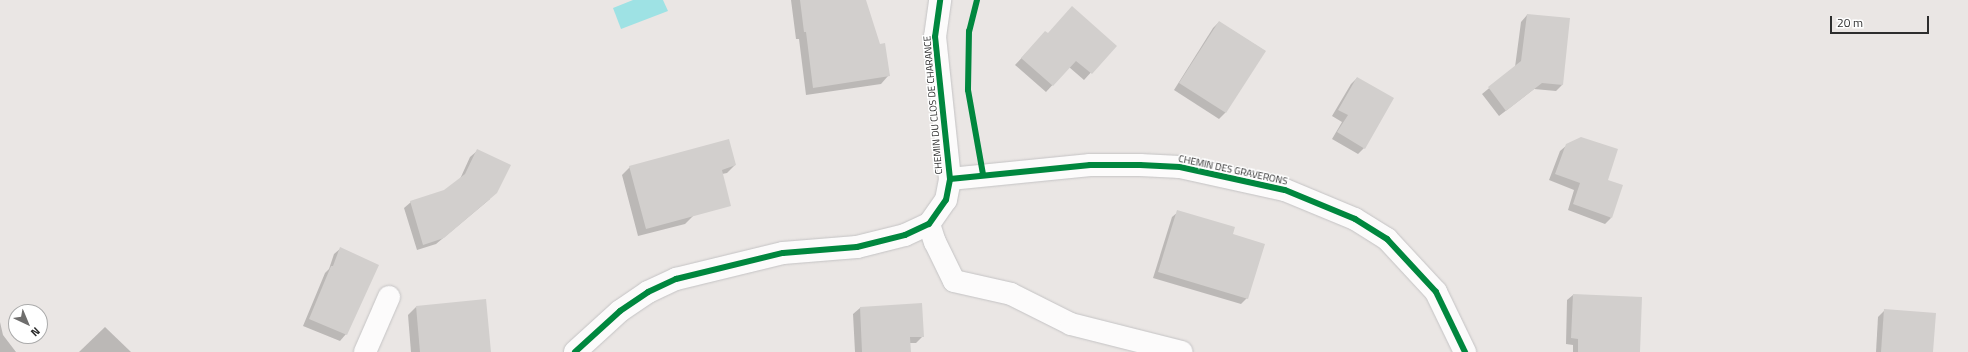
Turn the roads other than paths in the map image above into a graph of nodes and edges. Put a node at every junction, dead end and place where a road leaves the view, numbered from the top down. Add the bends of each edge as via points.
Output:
1 (940, 0) edge
2 (950, 179) junction
3 (929, 224) junction
4 (390, 297) dead end
5 (365, 352) edge
6 (575, 352) edge
7 (1182, 352) edge
8 (1465, 352) edge

1 - 2 street, CHEMIN DU CLOS DE CHARANCE via 935,37
2 - 3 street, CHEMIN DU CLOS DE CHARANCE via 946,200
2 - 8 street, CHEMIN DES GRAVERONS via 1090,165 1140,165 1180,167 1285,190 1355,219 1387,239 1436,292
3 - 6 street via 905,235 857,247 783,252 676,279 648,292 620,311
3 - 7 street via 954,281 1012,294 1071,324
4 - 5 street

